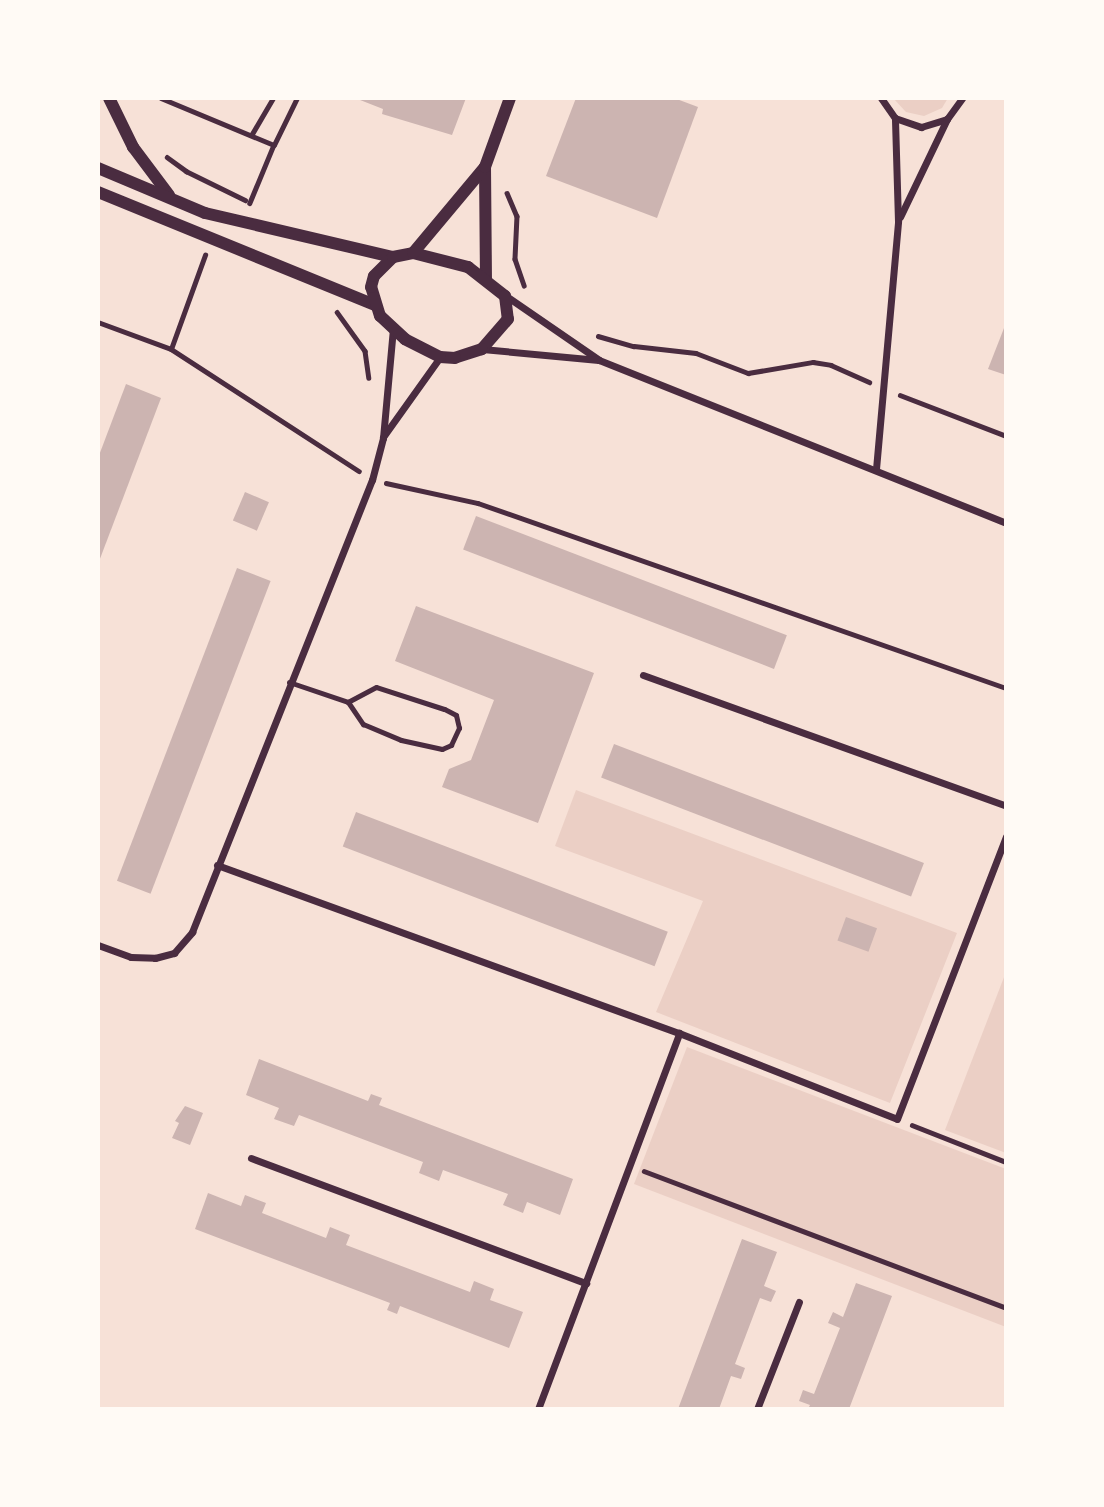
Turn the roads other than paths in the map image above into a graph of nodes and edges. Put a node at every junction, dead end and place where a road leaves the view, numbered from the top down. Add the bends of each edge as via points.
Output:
1 (109, 98) edge
2 (510, 98) edge
3 (881, 98) edge
4 (962, 98) edge
5 (895, 118) junction
6 (947, 119) junction
7 (485, 167) junction
8 (98, 168) edge
9 (98, 192) edge
10 (172, 198) junction
11 (898, 221) junction
12 (413, 253) junction
13 (393, 257) junction
14 (486, 278) junction
15 (505, 296) junction
16 (375, 305) junction
17 (393, 329) junction
18 (482, 349) junction
19 (440, 357) junction
20 (599, 360) junction
21 (383, 438) junction
22 (876, 469) junction
23 (1006, 523) edge
24 (643, 675) dead end
25 (289, 682) junction
26 (348, 702) junction
27 (1006, 806) edge
28 (1006, 836) edge
29 (217, 864) junction
30 (98, 945) edge
31 (679, 1033) junction
32 (251, 1158) dead end
33 (586, 1283) junction
34 (799, 1302) dead end
35 (538, 1409) edge
36 (757, 1409) edge

1 - 10 street via 133,147
2 - 7 street
3 - 5 street
4 - 6 street
5 - 6 street via 921,127
5 - 11 street
6 - 11 street
7 - 12 street
7 - 14 street
8 - 10 street
9 - 16 street
10 - 13 street via 275,233
11 - 22 street
12 - 13 street
12 - 14 street via 451,260
13 - 16 street via 374,275
14 - 15 street
15 - 18 street via 508,319
15 - 20 street
16 - 17 street
17 - 19 street
17 - 21 street
18 - 19 street via 455,358
18 - 20 street
19 - 21 street
20 - 22 street
21 - 25 street via 372,480
22 - 23 street
24 - 27 street
25 - 26 lane
25 - 29 street
26 - 26 lane via 363,724 401,740 442,749 452,744 459,728 456,715 376,687
28 - 31 street via 897,1119
29 - 30 street via 192,932 174,953 131,957
29 - 31 street
31 - 33 street
32 - 33 street
33 - 35 street
34 - 36 street

